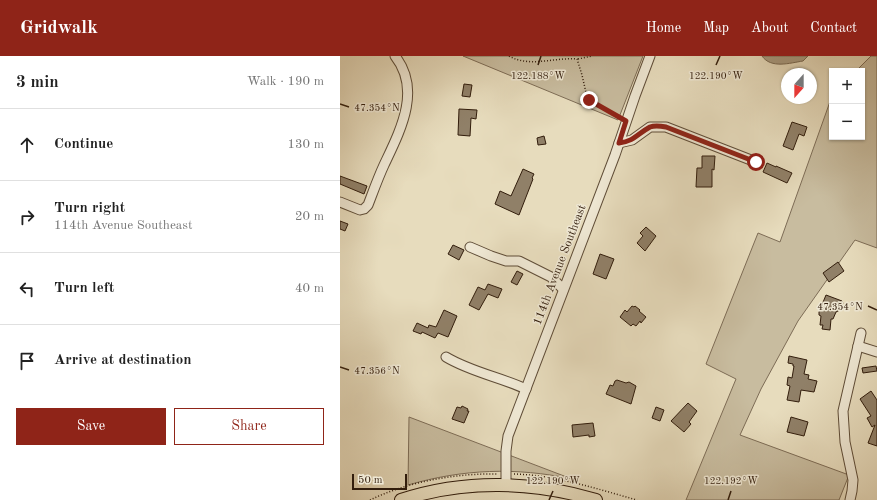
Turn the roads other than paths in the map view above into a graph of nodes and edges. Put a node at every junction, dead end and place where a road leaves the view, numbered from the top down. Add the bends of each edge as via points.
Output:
1 (395, 56) edge
2 (650, 56) edge
3 (619, 143) junction
4 (756, 162) dead end
5 (340, 202) edge
6 (470, 247) dead end
7 (563, 289) junction
8 (861, 333) dead end
9 (858, 346) junction
10 (877, 352) edge
11 (446, 357) dead end
12 (526, 389) junction
13 (506, 485) junction
14 (401, 500) edge
15 (596, 500) edge
16 (850, 500) edge

1 - 5 street via 403,70 408,95 398,138 368,205 360,210
2 - 3 street, 114th Avenue Southeast
3 - 4 street via 632,140 650,128 666,127
3 - 7 street, 114th Avenue Southeast
6 - 7 street via 506,261 519,261 551,277
7 - 12 street, 114th Avenue Southeast
8 - 9 street
9 - 10 street
9 - 16 street via 843,411 845,442 853,480
11 - 12 street
12 - 13 street, 114th Avenue Southeast via 508,436
13 - 14 main road via 454,487
13 - 15 main road via 540,487

